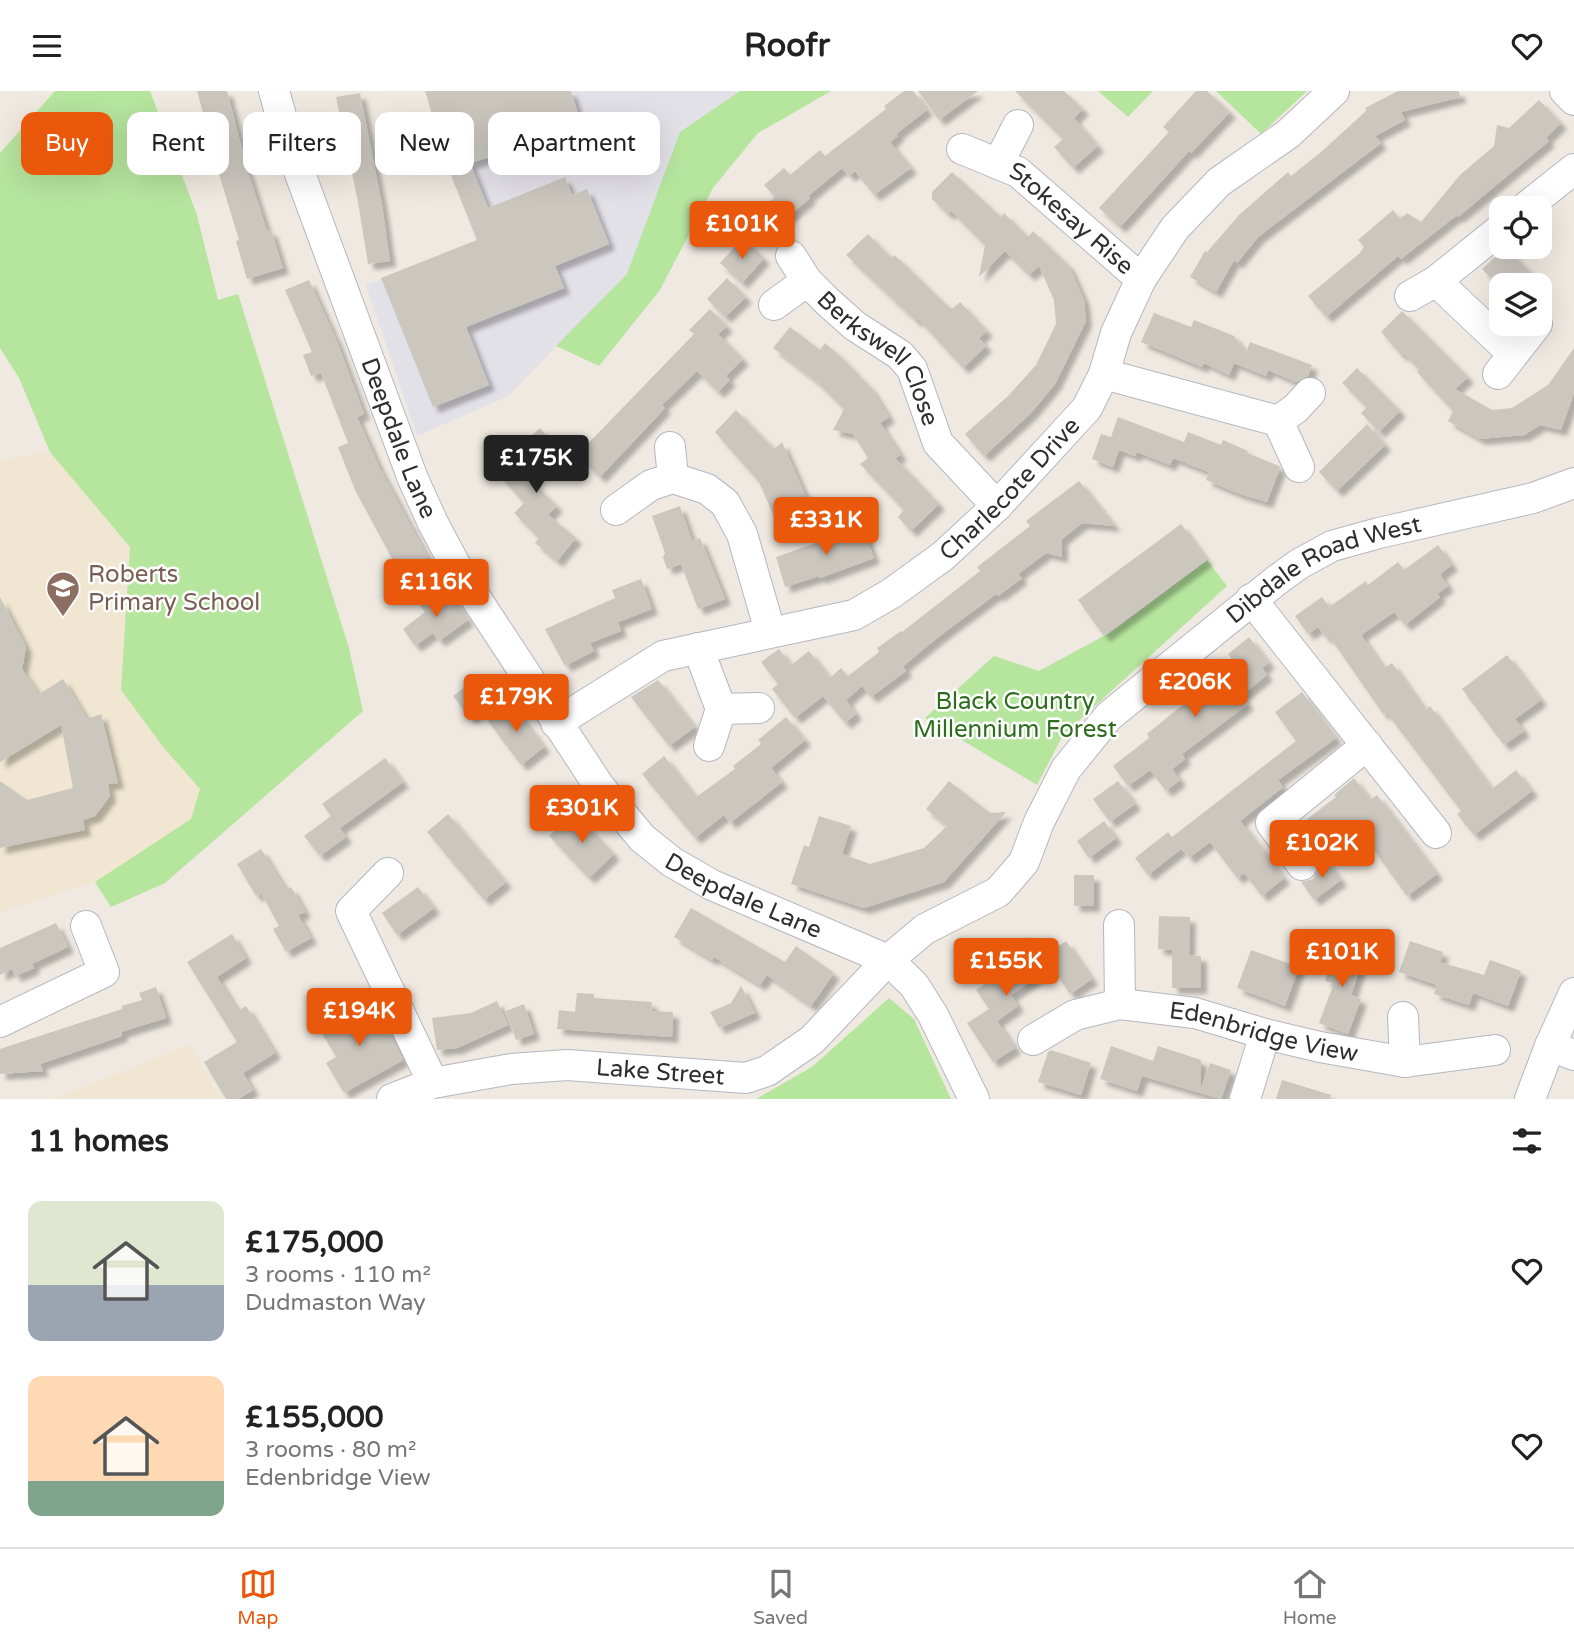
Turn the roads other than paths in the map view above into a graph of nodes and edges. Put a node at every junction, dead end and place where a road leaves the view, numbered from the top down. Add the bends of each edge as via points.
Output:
1 (274, 91) edge
2 (1334, 91) edge
3 (1565, 91) edge
4 (1574, 100) edge
5 (1018, 124) dead end
6 (962, 149) dead end
7 (998, 163) junction
8 (1574, 169) edge
9 (1540, 196) edge
10 (1489, 238) edge
11 (1142, 279) junction
12 (1436, 281) junction
13 (1410, 296) dead end
14 (774, 305) dead end
15 (1528, 336) edge
16 (1104, 374) junction
17 (1311, 393) dead end
18 (1278, 421) junction
19 (670, 447) dead end
20 (1299, 467) dead end
21 (673, 478) junction
22 (1574, 483) edge
23 (997, 506) junction
24 (616, 510) dead end
25 (1251, 599) junction
26 (770, 631) junction
27 (698, 648) junction
28 (759, 708) dead end
29 (721, 709) junction
30 (556, 723) junction
31 (1367, 745) junction
32 (709, 746) dead end
33 (1436, 833) dead end
34 (1302, 865) dead end
35 (388, 873) dead end
36 (1119, 925) dead end
37 (86, 926) dead end
38 (888, 960) junction
39 (1574, 993) edge
40 (1119, 1004) junction
41 (1403, 1017) dead end
42 (0, 1022) edge
43 (1265, 1034) junction
44 (1033, 1040) dead end
45 (1495, 1050) dead end
46 (1562, 1051) edge
47 (1405, 1062) junction
48 (433, 1083) junction
49 (392, 1099) edge
50 (974, 1099) edge
51 (1245, 1099) edge
52 (1530, 1099) edge

1 - 30 street, Deepdale Lane via 289,144 413,479 460,574
2 - 11 street, Charlecote Drive via 1289,134 1219,182 1194,206
3 - 4 street
5 - 7 street, Stokesay Rise
6 - 7 street, Stokesay Rise
7 - 11 street, Stokesay Rise via 1018,171
8 - 9 street
10 - 12 street
11 - 16 street, Charlecote Drive via 1116,333
12 - 13 street
12 - 15 street via 1506,364
14 - 23 street, Berkswell Close via 799,269 855,326 900,355 912,369 938,443
16 - 18 street
16 - 23 street, Charlecote Drive via 1087,408
17 - 18 street
18 - 20 street
19 - 21 street
21 - 24 street via 651,485
21 - 26 street via 707,489 726,503 742,534
22 - 25 street, Dibdale Road West via 1533,498 1332,546
23 - 26 street, Charlecote Drive via 943,556 854,615
25 - 31 street
25 - 38 street, Dibdale Road West via 1108,716 1066,769 1024,862 998,892 925,929
26 - 27 street, Charlecote Drive
27 - 29 street
27 - 30 street, Charlecote Drive via 663,656
28 - 29 street
29 - 32 street
30 - 38 street, Deepdale Lane via 642,838 671,862 712,885
31 - 33 street
31 - 34 street via 1270,823
35 - 48 street via 351,911
36 - 40 street
37 - 42 street via 104,972
38 - 48 street, Lake Street via 812,1040 767,1071 746,1078 567,1065
38 - 50 street via 914,985 933,1015
39 - 46 street
40 - 43 street, Edenbridge View via 1195,1013
40 - 44 street, Edenbridge View via 1075,1016
41 - 47 street
43 - 47 street, Edenbridge View
43 - 51 street
45 - 47 street, Edenbridge View
46 - 52 street
48 - 49 street, Lake Street

